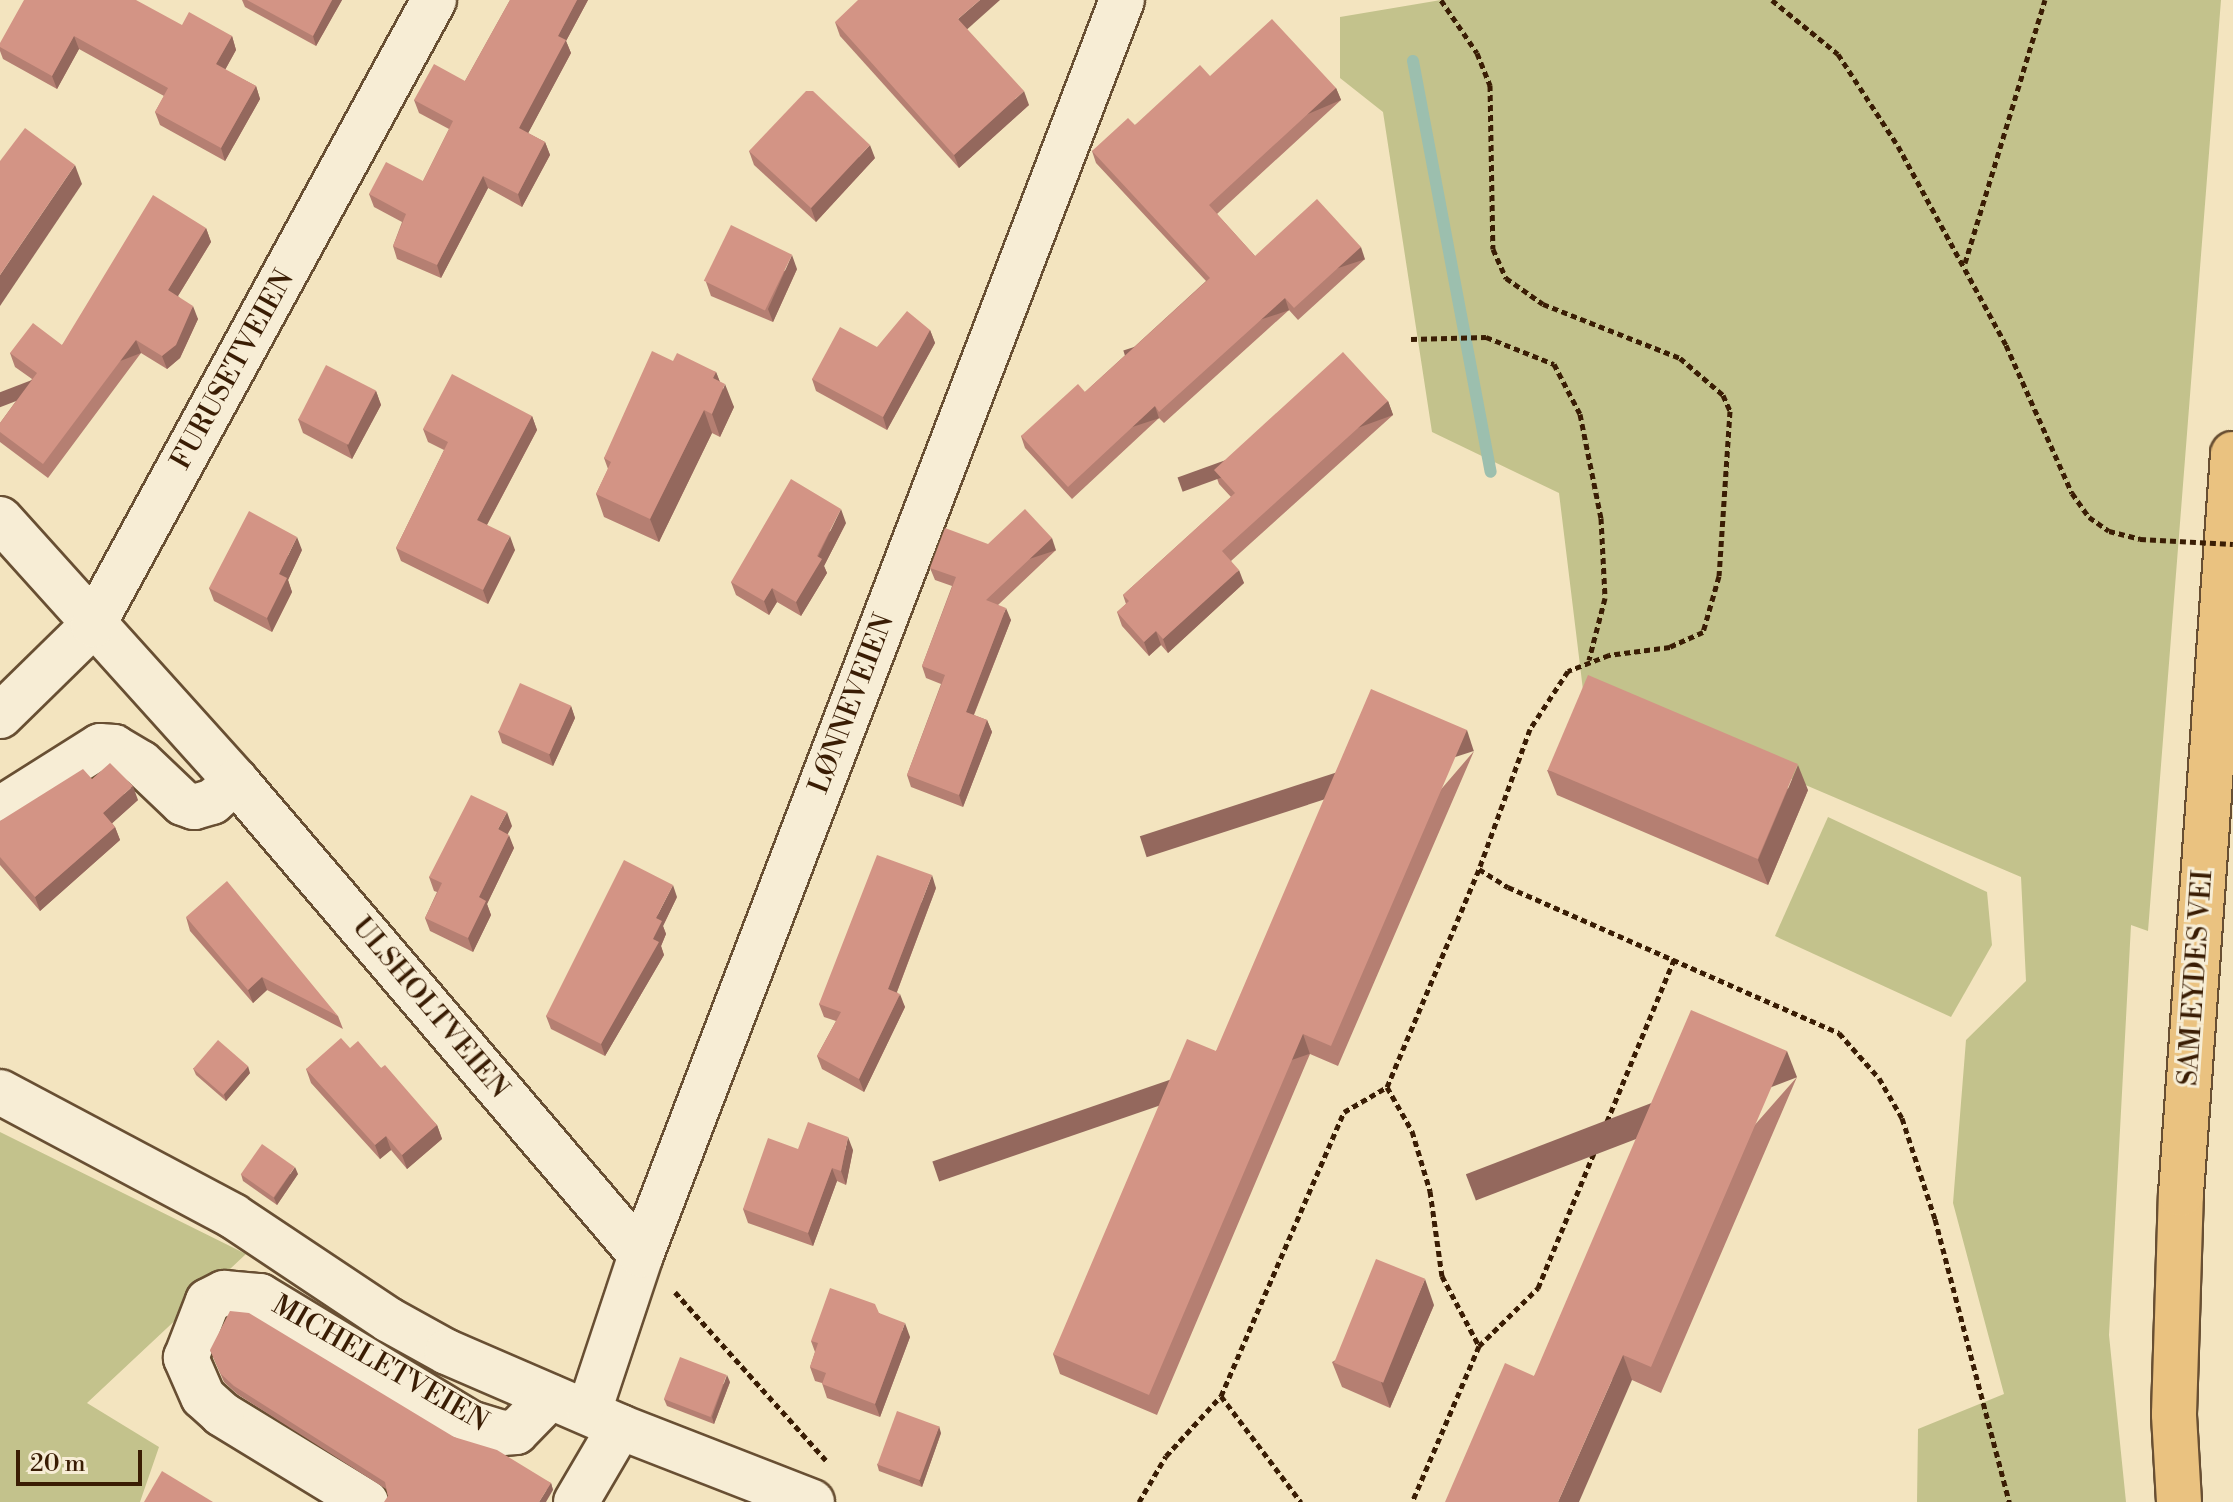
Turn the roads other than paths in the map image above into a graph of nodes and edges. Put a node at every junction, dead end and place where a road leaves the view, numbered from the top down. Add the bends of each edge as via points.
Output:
1 (434, 0) edge
2 (1122, 0) edge
3 (2233, 454) edge
4 (0, 519) edge
5 (93, 625) junction
6 (2226, 650) edge
7 (0, 716) edge
8 (236, 781) junction
9 (0, 809) edge
10 (0, 1092) edge
11 (641, 1255) junction
12 (586, 1412) junction
13 (820, 1482) edge
14 (366, 1502) edge
15 (576, 1502) edge
16 (2179, 1502) edge

1 - 5 street, FURUSETVEIEN
2 - 11 street, LØNNEVEIEN
3 - 6 main road, SAM EYDES VEI
4 - 5 street, ULSHOLTVEIEN
5 - 7 street, FURUSETVEIEN
5 - 8 street, ULSHOLTVEIEN
6 - 16 main road, SAM EYDES VEI via 2181,1194 2175,1386
8 - 9 street via 212,802 194,807 141,763 114,747 100,746 84,751
8 - 11 street, ULSHOLTVEIEN
10 - 12 street, MICHELETVEIEN via 233,1216 389,1320
11 - 12 street, LØNNEVEIEN
12 - 13 street, MICHELETVEIEN
12 - 14 street, MICHELETVEIEN via 502,1433 470,1423 260,1296 224,1293 208,1301 186,1358 203,1397 222,1414
12 - 15 street

